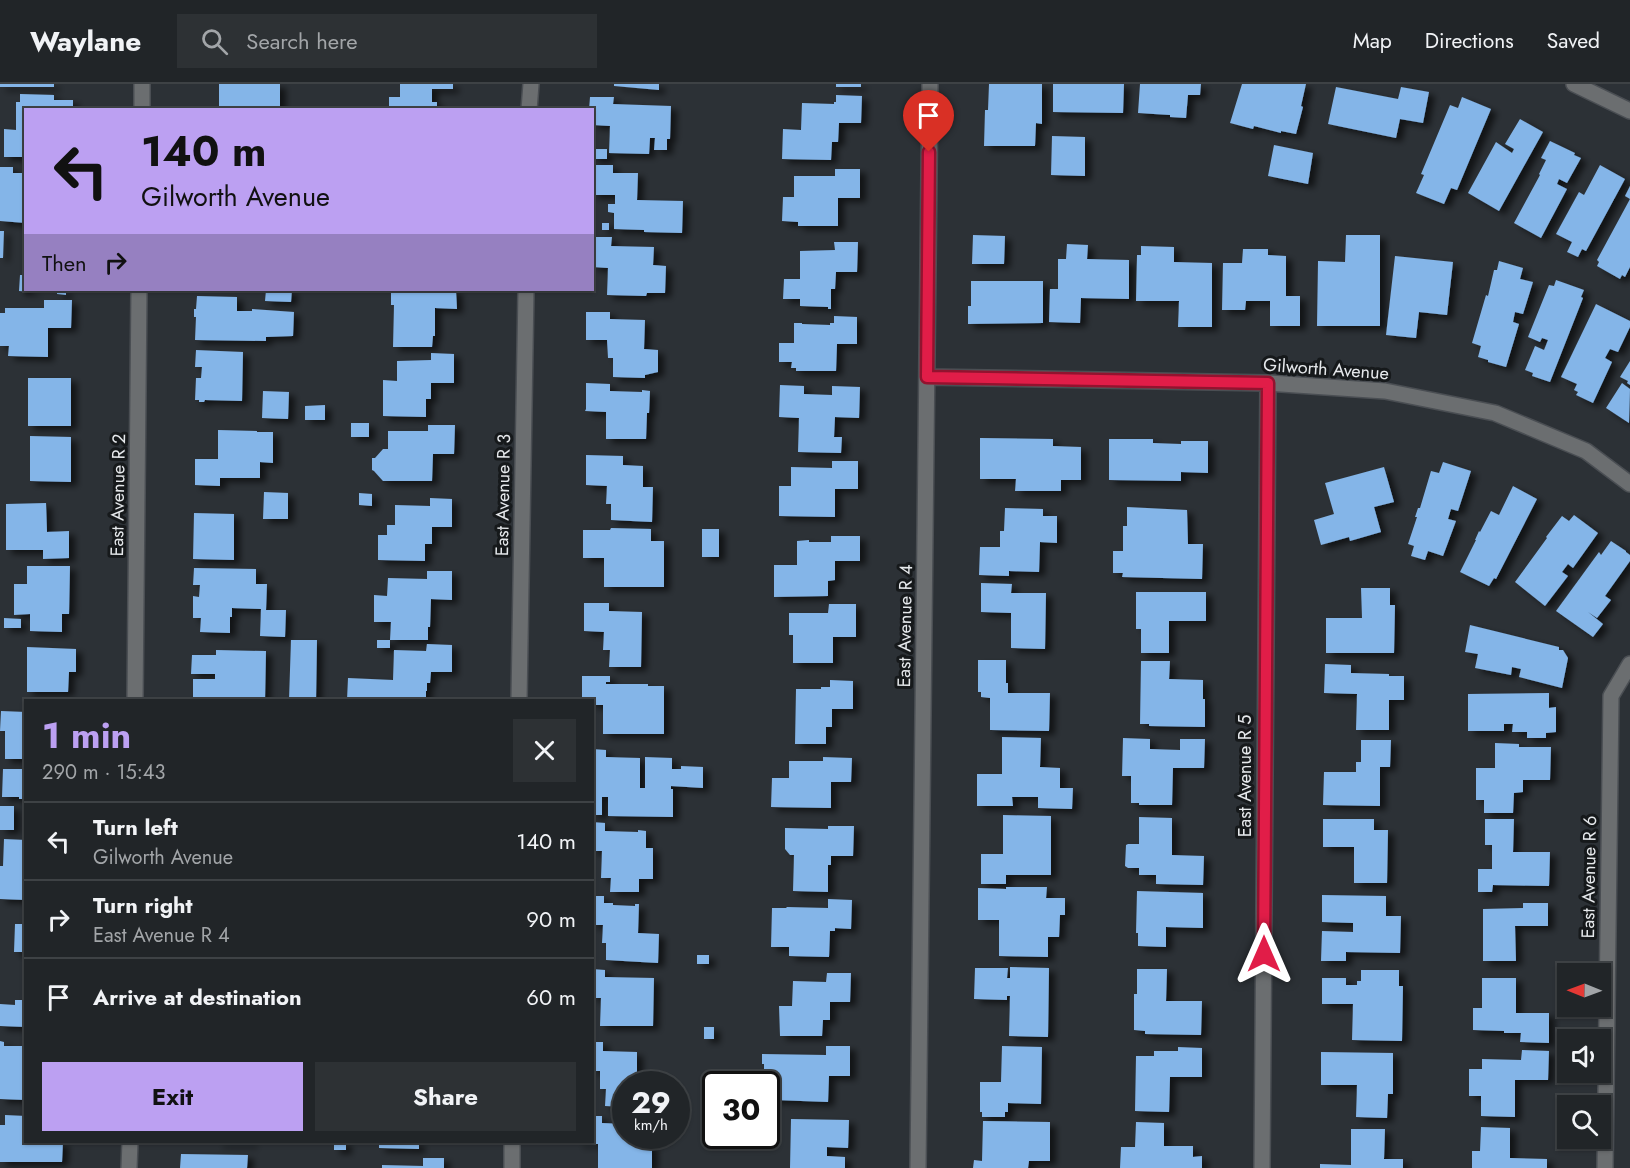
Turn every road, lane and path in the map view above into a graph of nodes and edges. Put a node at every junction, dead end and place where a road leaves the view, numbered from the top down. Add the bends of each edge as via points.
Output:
1 (142, 84) edge
2 (531, 84) edge
3 (930, 84) edge
4 (1574, 84) edge
5 (142, 108) edge
6 (529, 108) edge
7 (1630, 109) edge
8 (140, 291) edge
9 (526, 291) edge
10 (927, 377) junction
11 (1268, 383) junction
12 (1630, 484) edge
13 (1630, 664) edge
14 (135, 699) edge
15 (519, 699) edge
16 (130, 1143) edge
17 (512, 1143) edge
18 (129, 1168) edge
19 (512, 1168) edge
20 (918, 1168) edge
21 (1262, 1168) edge
22 (1605, 1168) edge

1 - 5 street
2 - 6 street
3 - 10 street, East Avenue R 4
4 - 7 street
8 - 14 street, East Avenue R 2
9 - 15 street, East Avenue R 3
10 - 11 street, Gilworth Avenue
10 - 20 street, East Avenue R 4
11 - 12 street, Gilworth Avenue via 1385,391 1495,413 1586,451
11 - 21 street, East Avenue R 5
13 - 22 street, East Avenue R 6 via 1611,696
16 - 18 street
17 - 19 street

